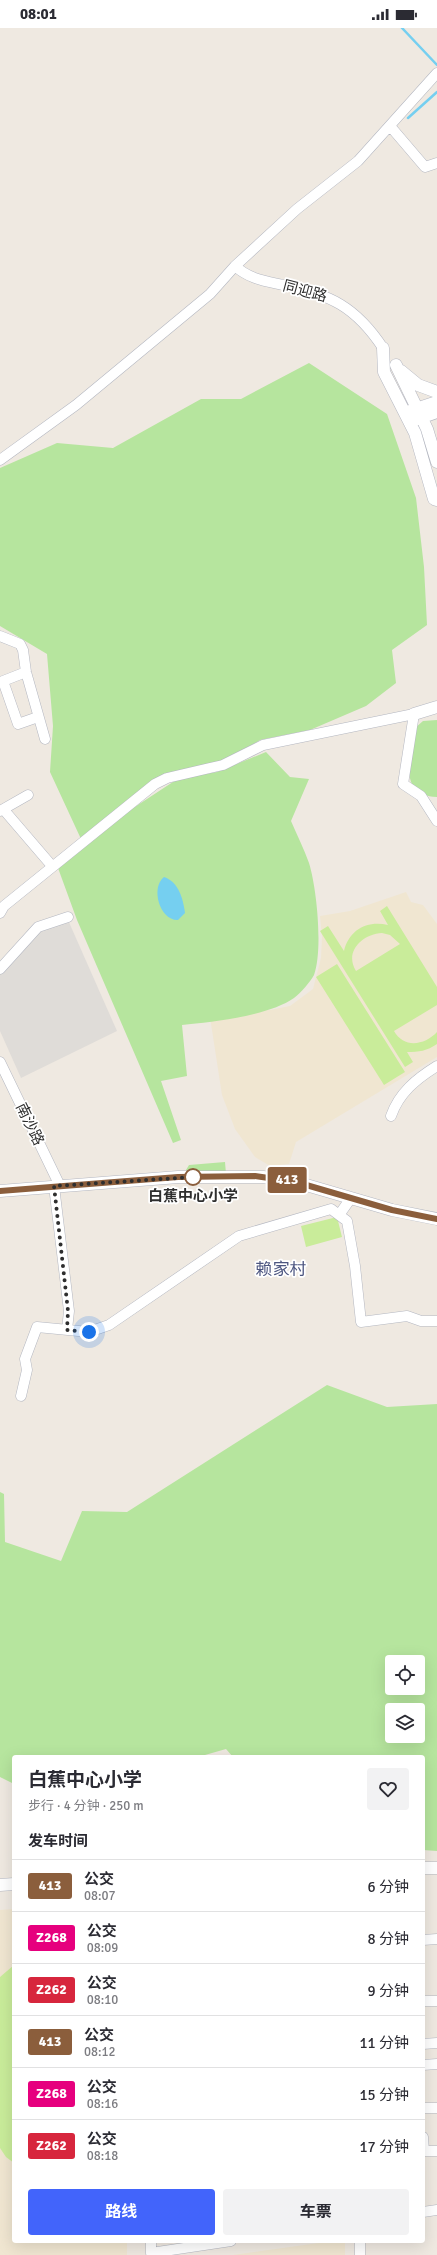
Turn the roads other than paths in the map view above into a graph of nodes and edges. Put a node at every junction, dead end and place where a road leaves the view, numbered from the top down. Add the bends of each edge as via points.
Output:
1 (436, 76) edge
2 (390, 126) junction
3 (437, 163) edge
4 (235, 266) junction
5 (383, 348) junction
6 (396, 365) junction
7 (437, 392) edge
8 (437, 402) edge
9 (437, 412) edge
10 (419, 413) junction
11 (407, 417) junction
12 (0, 460) edge
13 (437, 462) edge
14 (437, 500) edge
15 (0, 636) edge
16 (26, 672) junction
17 (437, 707) edge
18 (414, 714) junction
19 (38, 717) junction
20 (45, 740) dead end
21 (28, 795) dead end
22 (2, 810) edge
23 (437, 821) edge
24 (52, 866) junction
25 (1, 906) edge
26 (68, 918) dead end
27 (0, 969) edge
28 (0, 1062) edge
29 (437, 1066) edge
30 (390, 1116) dead end
31 (57, 1186) junction
32 (0, 1191) edge
33 (351, 1198) junction
34 (339, 1215) junction
35 (437, 1219) edge
36 (437, 1320) edge
37 (67, 1330) junction
38 (21, 1396) dead end
39 (425, 1868) edge
40 (437, 1868) edge
41 (12, 1884) edge
42 (0, 1885) edge
43 (437, 1939) edge
44 (425, 1940) edge
45 (425, 2001) edge
46 (437, 2001) edge
47 (437, 2043) edge
48 (425, 2044) edge
49 (437, 2064) edge
50 (425, 2065) edge
51 (425, 2108) edge
52 (437, 2108) edge
53 (425, 2151) edge
54 (437, 2151) edge
55 (437, 2210) edge
56 (425, 2212) edge
57 (151, 2243) edge
58 (218, 2243) edge
59 (360, 2243) edge
60 (360, 2255) edge

1 - 2 street
2 - 3 street via 426,167
2 - 4 street via 358,161 297,209
4 - 5 street, 同迎路 via 253,279 317,292 335,299 362,320
4 - 12 street via 210,294 110,378
5 - 6 street
5 - 11 street via 384,372
6 - 7 street via 418,385
6 - 10 street
8 - 10 street
9 - 10 street
10 - 11 street
10 - 13 street
11 - 14 street via 434,499
15 - 16 street via 20,644 24,650
16 - 19 street
16 - 19 street via 3,681 18,724
17 - 18 street
18 - 23 street via 404,784 421,796
18 - 24 street via 263,745 224,765 167,778 155,784
19 - 20 street
21 - 22 street
22 - 24 street
24 - 25 street
26 - 27 street via 38,927
28 - 31 street, 南沙路
29 - 30 street via 407,1088
31 - 32 street
31 - 33 street via 178,1177 255,1176 296,1182
31 - 37 street, 南沙路 via 68,1311
33 - 34 street
33 - 35 street
34 - 36 street via 347,1221 361,1322 407,1316 421,1321
34 - 37 street via 331,1209 239,1236 109,1325 89,1332
37 - 38 street via 37,1327 25,1359 27,1370
39 - 40 street
41 - 42 street
43 - 44 street
45 - 46 street
47 - 48 street
49 - 50 street
51 - 52 street
53 - 54 street
55 - 56 street
57 - 58 street via 151,2253
59 - 60 street

